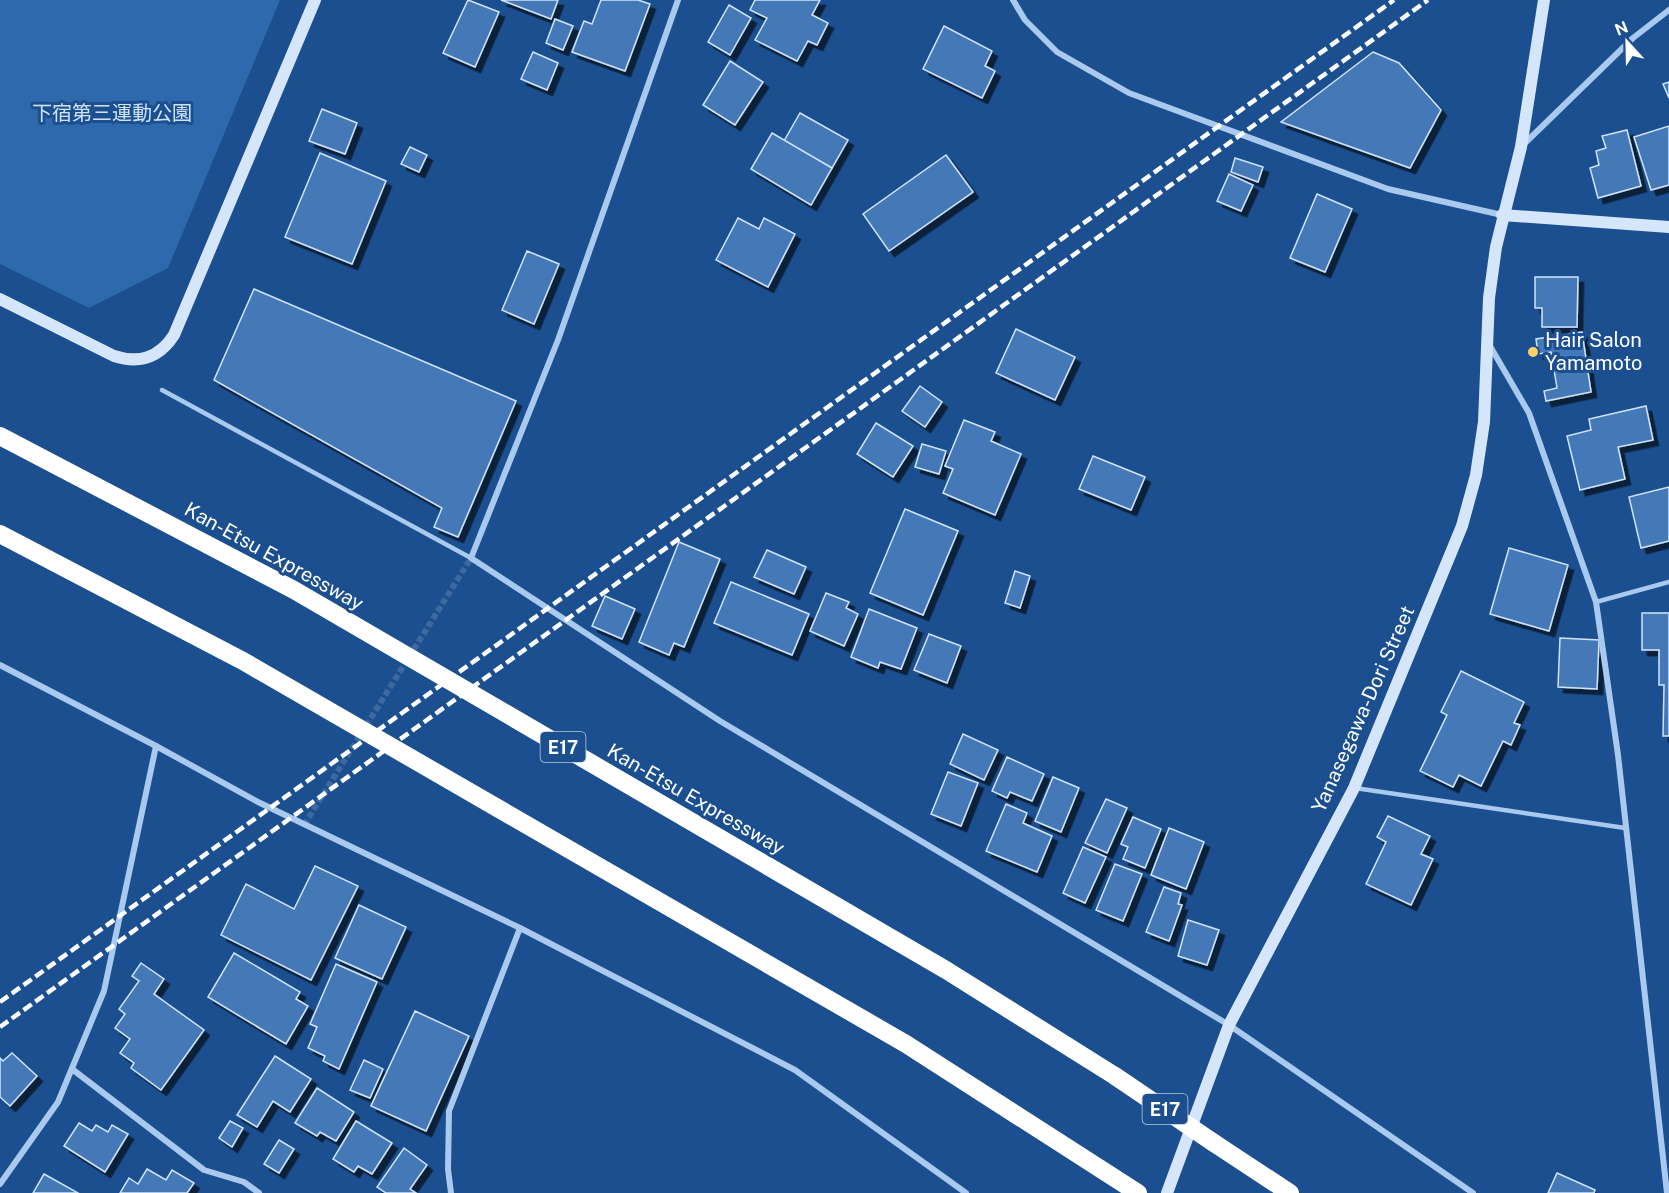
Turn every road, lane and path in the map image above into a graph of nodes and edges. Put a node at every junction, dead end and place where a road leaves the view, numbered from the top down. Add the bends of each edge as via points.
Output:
1 (315, 0) edge
2 (678, 0) edge
3 (1013, 0) edge
4 (1544, 0) edge
5 (1669, 10) edge
6 (1521, 147) junction
7 (1502, 215) junction
8 (1669, 227) edge
9 (0, 299) edge
10 (1487, 340) junction
11 (162, 390) dead end
12 (0, 436) edge
13 (0, 534) edge
14 (471, 558) junction
15 (1669, 582) edge
16 (1596, 602) junction
17 (0, 665) edge
18 (156, 746) junction
19 (1354, 788) junction
20 (1625, 828) junction
21 (520, 928) junction
22 (1228, 1025) junction
23 (72, 1069) junction
24 (0, 1184) edge
25 (259, 1193) edge
26 (452, 1193) edge
27 (966, 1193) edge
28 (1138, 1193) edge
29 (1167, 1193) edge
30 (1290, 1193) edge
31 (1473, 1193) edge
32 (1667, 1193) edge

1 - 9 street via 166,348 150,358 122,359
2 - 14 street via 558,340
3 - 7 street via 1025,20 1057,52 1129,93 1388,189
4 - 6 street, Yanasegawa-Dori Street
5 - 6 street via 1633,38
6 - 7 street, Yanasegawa-Dori Street
7 - 8 street
7 - 10 street, Yanasegawa-Dori Street
10 - 16 street via 1529,413
10 - 19 street, Yanasegawa-Dori Street via 1484,422 1476,475 1462,526
11 - 14 lane
12 - 30 highway, Kan-Etsu Expressway / E17, bridge via 294,590 946,970
13 - 28 highway via 264,673 906,1044
14 - 22 street via 720,721
15 - 16 lane
16 - 20 street
17 - 18 street
18 - 21 street via 304,825
18 - 23 street via 104,991
19 - 20 lane
19 - 22 street, Yanasegawa-Dori Street
20 - 32 street
21 - 26 street via 449,1111 448,1169
21 - 27 street via 795,1070
22 - 29 street, Yanasegawa-Dori Street
22 - 31 street
23 - 24 street via 58,1102
23 - 25 street via 204,1170 244,1182

